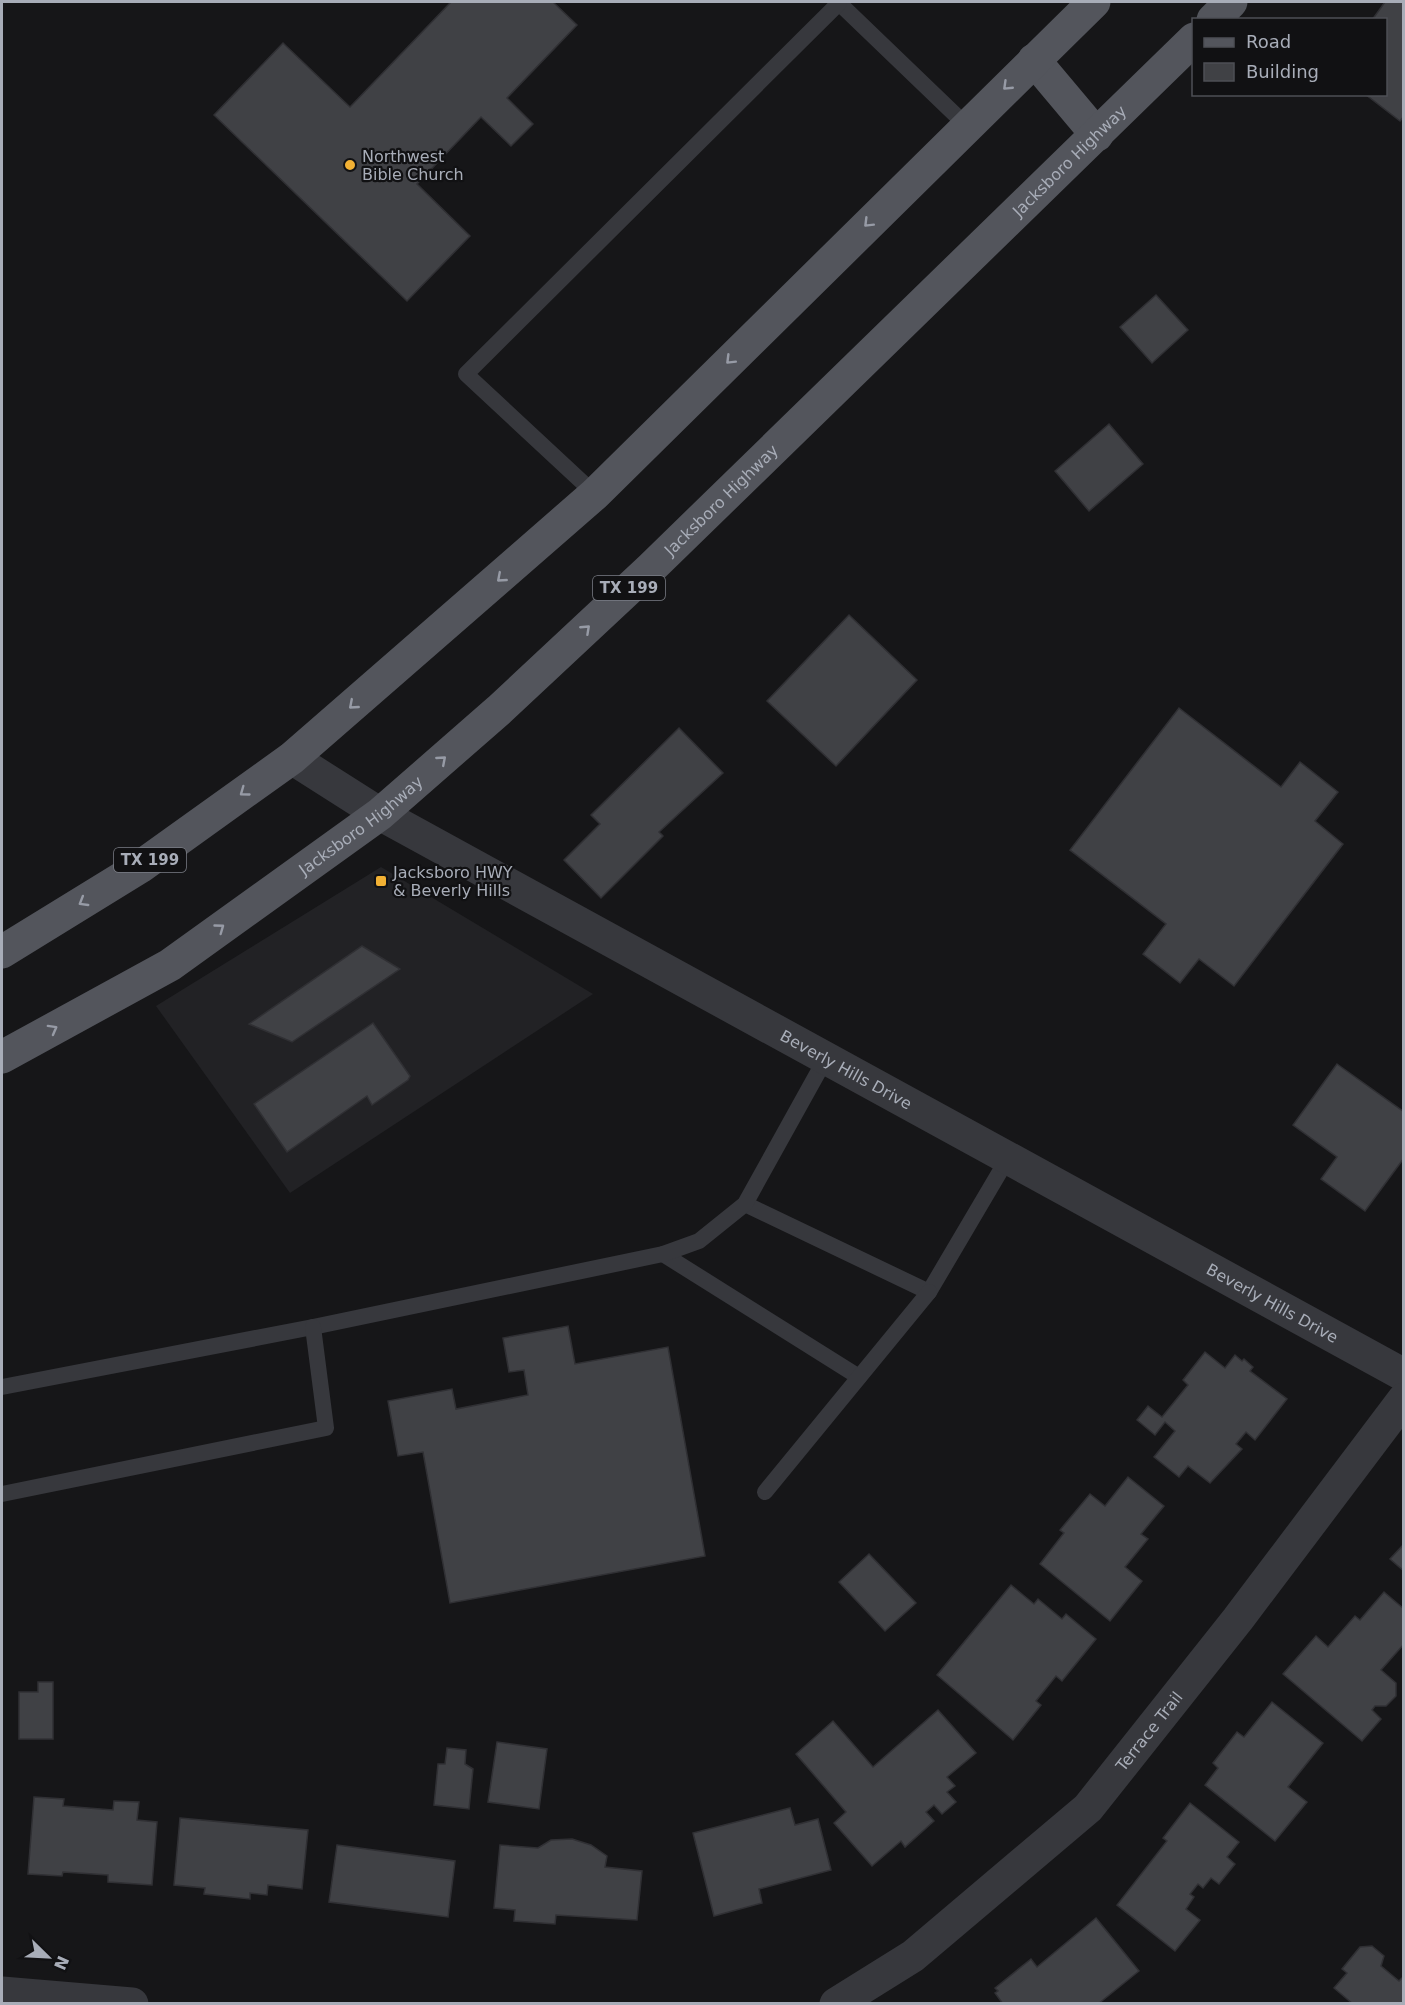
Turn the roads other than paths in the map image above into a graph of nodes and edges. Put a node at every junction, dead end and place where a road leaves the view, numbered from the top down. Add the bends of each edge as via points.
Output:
1 (838, 2) edge
2 (1094, 2) edge
3 (1231, 2) edge
4 (1215, 18) edge
5 (1192, 41) edge
6 (1034, 60) junction
7 (967, 126) junction
8 (1097, 135) junction
9 (595, 494) junction
10 (292, 758) junction
11 (380, 814) junction
12 (2, 952) edge
13 (2, 1057) edge
14 (826, 1058) junction
15 (1008, 1158) junction
16 (745, 1204) junction
17 (663, 1254) junction
18 (929, 1292) junction
19 (313, 1327) junction
20 (1404, 1375) edge
21 (859, 1377) junction
22 (2, 1387) edge
23 (1404, 1399) edge
24 (765, 1492) dead end
25 (2, 1494) edge
26 (2, 1993) edge
27 (132, 2004) edge
28 (836, 2004) edge

1 - 7 lane
1 - 9 lane via 466,375
2 - 6 main road, TX 199
3 - 4 main road
5 - 8 main road, Jacksboro Highway / TX 199
6 -> 7 main road, TX 199
6 - 8 main road
7 -> 9 main road, TX 199
11 -> 8 main road, Jacksboro Highway / TX 199 via 651,568
9 -> 10 main road, TX 199
10 - 11 street, Beverly Hills Drive
10 -> 12 main road, TX 199 via 140,867
13 -> 11 main road, Jacksboro Highway / TX 199 via 170,965
11 - 14 street, Beverly Hills Drive
14 - 15 street, Beverly Hills Drive
14 - 16 lane
15 - 18 lane
15 - 20 street, Beverly Hills Drive
16 - 17 lane via 699,1241
16 - 18 lane
17 - 19 lane
17 - 21 lane
18 - 21 lane
19 - 22 lane
19 - 25 lane via 326,1428
21 - 24 lane
23 - 28 street, Terrace Trail via 1238,1619 1088,1808 913,1956
26 - 27 street

